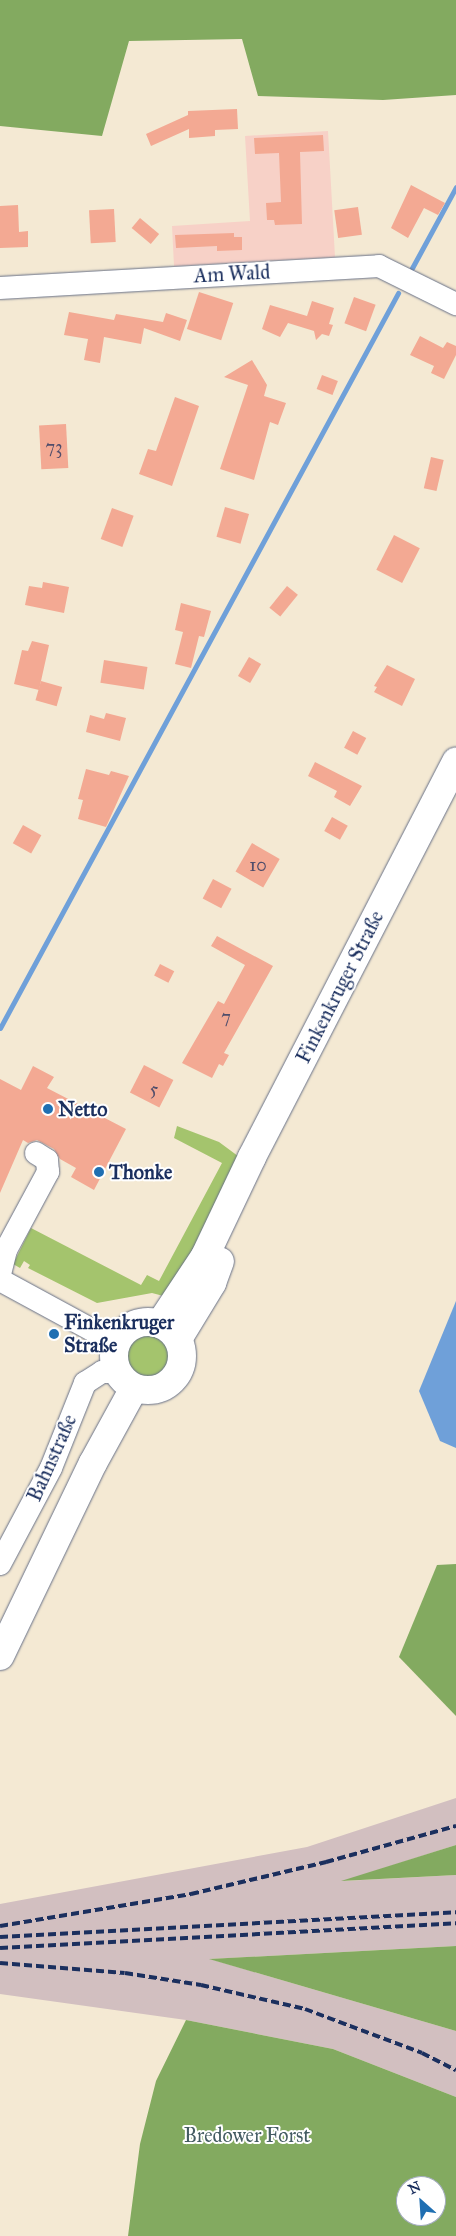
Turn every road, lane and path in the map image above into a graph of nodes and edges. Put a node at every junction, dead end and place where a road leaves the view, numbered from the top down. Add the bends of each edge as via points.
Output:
1 (0, 288) edge
2 (456, 304) edge
3 (456, 761) edge
4 (36, 1153) dead end
5 (2, 1284) edge
6 (169, 1331) junction
7 (116, 1343) junction
8 (126, 1380) junction
9 (0, 1564) edge
10 (0, 1656) edge

1 - 2 street, Am Wald via 379,266
3 - 6 main road, Finkenkruger Straße via 225,1214 219,1265
4 - 5 street via 47,1160 48,1172 6,1250
5 - 7 street
6 - 7 main road via 134,1325
6 - 8 main road via 183,1359 174,1380 151,1391
7 - 8 main road via 114,1358
8 - 9 street, Bahnstraße via 102,1372 85,1383 51,1468
8 - 10 main road via 93,1463

